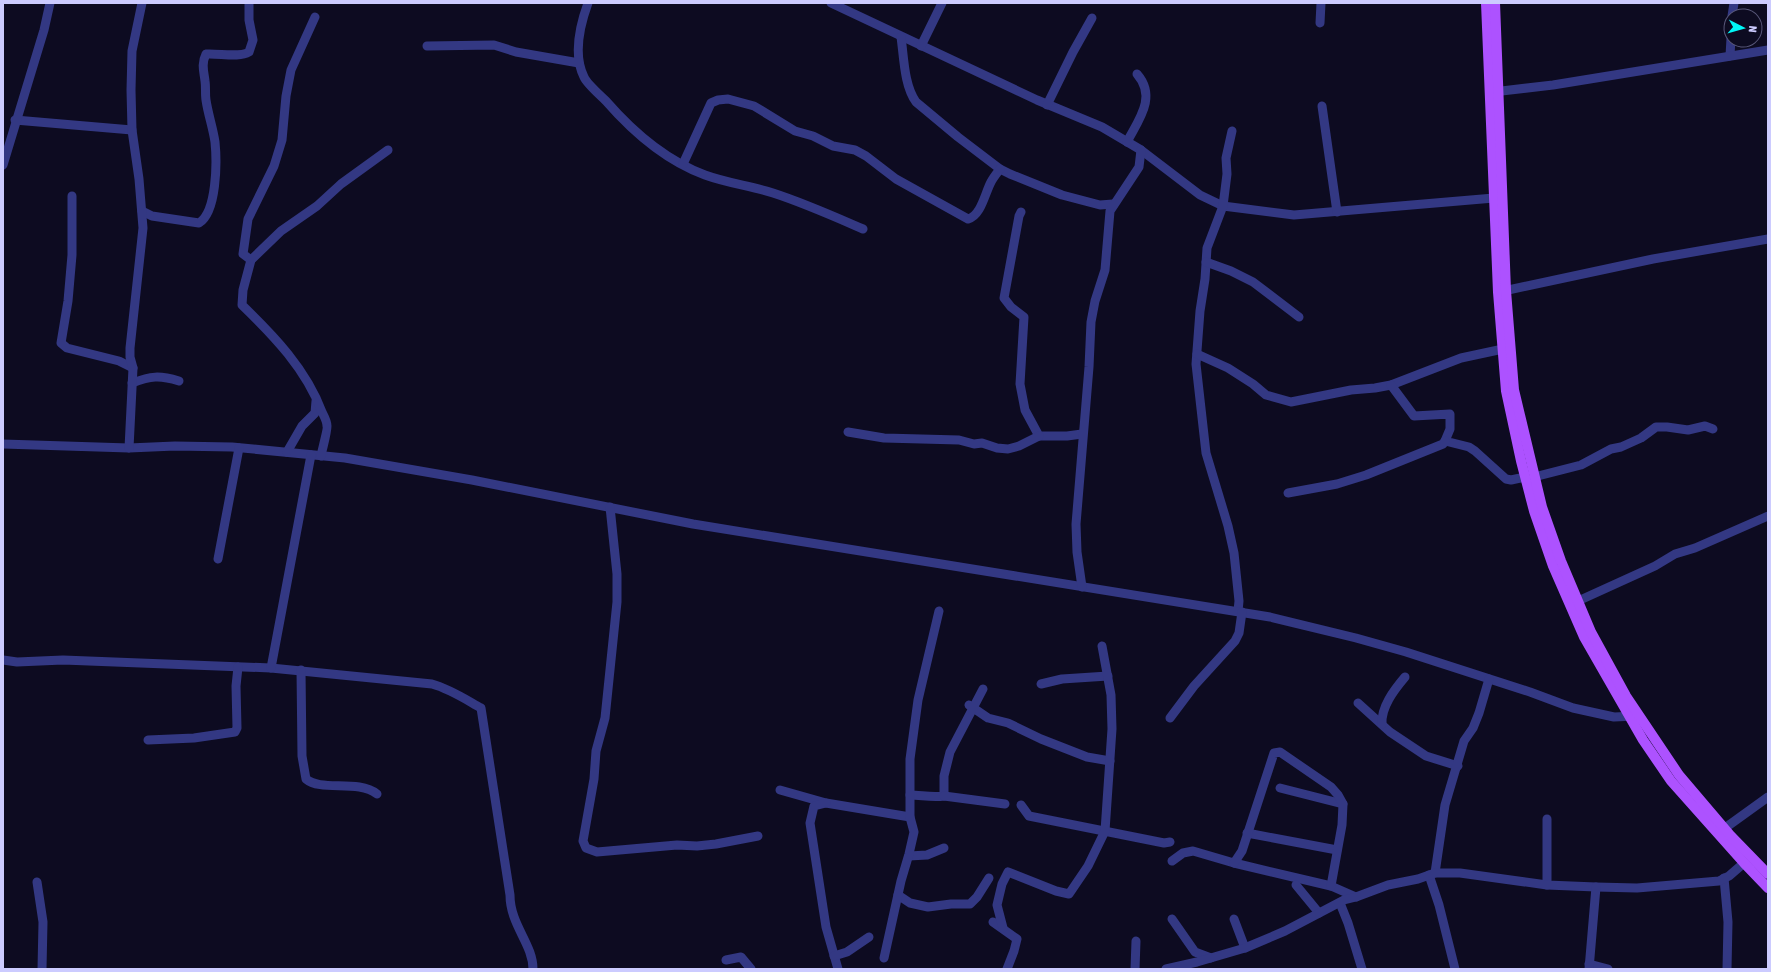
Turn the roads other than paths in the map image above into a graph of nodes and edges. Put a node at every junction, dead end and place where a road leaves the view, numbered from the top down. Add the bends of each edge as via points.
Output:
1 (50, 3) edge
2 (142, 3) edge
3 (249, 3) edge
4 (588, 3) edge
5 (831, 3) edge
6 (942, 3) edge
7 (1321, 3) edge
8 (1486, 3) edge
9 (1494, 3) edge
10 (315, 17) dead end
11 (1092, 18) dead end
12 (1320, 23) dead end
13 (901, 38) junction
14 (427, 46) dead end
15 (921, 46) junction
16 (1730, 48) edge
17 (1768, 50) edge
18 (1730, 56) junction
19 (580, 63) junction
20 (1136, 74) dead end
21 (1493, 92) junction
22 (1047, 105) junction
23 (1322, 106) dead end
24 (15, 120) junction
25 (132, 130) junction
26 (1232, 131) dead end
27 (1128, 142) junction
28 (388, 150) dead end
29 (1141, 150) junction
30 (1155, 161) junction
31 (3, 164) edge
32 (683, 164) junction
33 (1139, 167) junction
34 (1000, 169) junction
35 (72, 196) dead end
36 (1494, 198) junction
37 (1113, 204) junction
38 (1100, 205) junction
39 (1222, 206) junction
40 (142, 211) junction
41 (1021, 212) dead end
42 (1338, 212) junction
43 (1109, 213) junction
44 (152, 216) junction
45 (143, 221) junction
46 (863, 229) dead end
47 (1768, 239) edge
48 (251, 260) junction
49 (1206, 262) junction
50 (1502, 292) junction
51 (1299, 317) dead end
52 (1503, 349) junction
53 (1197, 354) junction
54 (130, 357) junction
55 (119, 361) junction
56 (133, 368) junction
57 (179, 381) dead end
58 (132, 383) junction
59 (1391, 385) junction
60 (317, 397) junction
61 (1713, 429) dead end
62 (848, 432) dead end
63 (1082, 434) junction
64 (1039, 436) junction
65 (1445, 442) junction
66 (3, 444) edge
67 (129, 448) junction
68 (239, 448) junction
69 (287, 452) junction
70 (311, 454) junction
71 (321, 456) junction
72 (1530, 477) junction
73 (1288, 493) dead end
74 (610, 507) junction
75 (1768, 516) edge
76 (218, 560) dead end
77 (1082, 587) junction
78 (1578, 600) junction
79 (940, 611) dead end
80 (1240, 612) junction
81 (1102, 646) dead end
82 (3, 660) edge
83 (238, 668) junction
84 (271, 668) junction
85 (301, 670) junction
86 (1108, 676) junction
87 (1405, 677) dead end
88 (1489, 679) junction
89 (1041, 684) dead end
90 (983, 689) dead end
91 (1358, 703) dead end
92 (971, 707) junction
93 (1634, 717) junction
94 (1170, 718) dead end
95 (1382, 724) junction
96 (148, 740) dead end
97 (1110, 761) junction
98 (1458, 766) junction
99 (1280, 788) dead end
100 (780, 790) dead end
101 (377, 794) dead end
102 (910, 795) junction
103 (944, 796) junction
104 (1768, 797) edge
105 (826, 803) junction
106 (1005, 804) dead end
107 (1343, 804) junction
108 (1021, 805) dead end
109 (910, 817) junction
110 (1547, 819) dead end
111 (1725, 828) junction
112 (1105, 831) junction
113 (1247, 833) junction
114 (758, 836) dead end
115 (1170, 842) dead end
116 (944, 848) dead end
117 (1337, 850) junction
118 (909, 856) junction
119 (1172, 861) dead end
120 (1234, 863) junction
121 (1744, 863) junction
122 (1432, 874) junction
123 (1768, 874) edge
124 (989, 878) dead end
125 (1724, 878) junction
126 (37, 882) dead end
127 (1296, 885) dead end
128 (1548, 885) junction
129 (1331, 886) junction
130 (1596, 887) junction
131 (1768, 888) edge
132 (898, 895) junction
133 (1356, 897) junction
134 (1340, 903) junction
135 (1319, 913) junction
136 (1172, 919) dead end
137 (1234, 919) dead end
138 (993, 922) dead end
139 (1003, 928) junction
140 (869, 936) dead end
141 (1136, 941) dead end
142 (1245, 948) junction
143 (834, 956) junction
144 (884, 958) dead end
145 (1212, 958) junction
146 (726, 960) dead end
147 (1198, 966) edge
148 (1589, 966) edge
149 (42, 969) edge
150 (533, 969) edge
151 (751, 969) edge
152 (838, 969) edge
153 (1007, 969) edge
154 (1135, 969) edge
155 (1166, 969) edge
156 (1362, 969) edge
157 (1455, 969) edge
158 (1608, 969) edge
159 (1727, 969) edge

1 - 24 street
2 - 25 street via 132,51
3 - 44 street via 253,40 249,52 243,55 206,54 203,63 206,101 215,152 213,200 209,212 199,224
4 - 19 street via 580,34
5 - 13 street
6 - 15 street
7 - 12 street
8 - 21 main road
9 - 21 main road
10 - 48 street via 291,70 282,140 274,166 248,219 243,254
11 - 22 street
13 - 15 street
13 - 34 street via 908,83 916,102
14 - 19 street via 494,45 516,52
15 - 22 street
16 - 18 street
17 - 18 street
18 - 21 street via 1553,85
19 - 32 street via 584,78 627,124
20 - 27 street via 1145,87 1146,102
21 - 36 main road
21 - 50 main road
22 - 27 street via 1102,127
23 - 42 street
24 - 25 street
24 - 31 street
25 - 40 street
26 - 39 street via 1226,158 1227,174
27 - 29 street
28 - 48 street via 281,231
29 - 30 street
29 - 33 street
30 - 33 street
30 - 39 street via 1200,195
32 - 34 street via 711,103 728,99 754,106 795,131 833,146 855,150 896,179 968,218 973,217 978,211
32 - 46 street via 705,175 805,204
33 - 37 street
34 - 38 street via 1047,190
35 - 55 street via 72,255 61,343 67,348
36 - 42 street
36 - 50 main road
37 - 38 street
37 - 43 street
38 - 43 street
39 - 42 street via 1294,215
39 - 49 street via 1210,239
40 - 44 street
40 - 45 street
41 - 64 street via 1018,216 1004,298 1024,317 1020,384 1025,410
43 - 63 street via 1105,270 1090,322 1089,367
44 - 45 street
45 - 54 street
47 - 50 street via 1653,259
48 - 60 street via 242,305 277,340
49 - 51 street via 1253,282
49 - 53 street
50 - 52 main road
50 - 72 main road via 1514,390
52 - 59 street via 1461,358
52 - 72 main road via 1506,392
53 - 59 street via 1228,368 1266,395 1291,402
53 - 80 street via 1206,453 1234,553
54 - 55 street
54 - 56 street
55 - 56 street
56 - 58 street
57 - 58 street via 148,376
58 - 67 street
59 - 65 street via 1414,416 1450,414 1450,429
60 - 69 street via 315,413 302,426
60 - 71 street via 328,427
61 - 72 street via 1705,426 1688,430 1667,426 1656,427 1640,438 1611,449 1581,465
62 - 64 street via 884,438 959,440 1008,449
63 - 64 street
63 - 77 street via 1076,524
65 - 72 street via 1469,447 1506,479
65 - 73 street via 1366,475 1337,484
66 - 67 street
67 - 68 street
68 - 69 street
68 - 76 street
69 - 70 street
70 - 71 street
70 - 84 street
71 - 74 street via 472,480
72 - 78 main road
72 - 93 main road via 1534,511 1553,566 1584,637
74 - 77 street via 693,524
74 - 114 street via 617,574 617,602 604,718 596,751 590,807 584,830 585,847 597,852 677,845 697,846
75 - 78 street via 1695,548 1675,554 1655,566
77 - 80 street
78 - 93 main road via 1591,632 1626,696
79 - 102 street via 918,700 910,759
80 - 88 street via 1356,638
80 - 94 street via 1235,642 1194,686
81 - 86 street
82 - 83 street via 63,660
83 - 84 street
83 - 96 street via 235,732 194,738
84 - 85 street
85 - 101 street via 302,756 306,779 313,783 359,787
85 - 150 street via 432,684 443,687 480,708 510,905
86 - 89 street via 1062,679
86 - 97 street via 1112,729
87 - 95 street via 1387,704
88 - 93 street via 1603,716
88 - 98 street via 1473,728 1464,741
90 - 92 street
91 - 95 street
92 - 97 street via 988,718 1015,726 1074,752
92 - 103 street via 950,752 944,776
93 - 111 main road
93 - 121 main road via 1671,781
95 - 98 street via 1426,756
97 - 112 street
98 - 122 street via 1445,805
99 - 107 street
100 - 105 street
102 - 103 street via 935,798
102 - 109 street
103 - 106 street
104 - 111 street
105 - 109 street
105 - 143 street via 814,806 810,823 826,927
107 - 113 street via 1331,787 1285,754 1276,752
107 - 117 street
108 - 112 street via 1029,816
109 - 118 street via 914,832
110 - 128 street
111 - 123 main road
112 - 115 street
112 - 139 street via 1088,866 1069,894 1008,872 997,905
113 - 117 street
113 - 120 street via 1242,851
116 - 118 street via 927,855
117 - 129 street
118 - 132 street
119 - 120 street via 1183,853 1193,851
120 - 129 street
121 - 125 street
121 - 131 main road
122 - 128 street via 1460,873
122 - 133 street via 1388,884
122 - 157 street
124 - 132 street via 970,904 928,907 910,903
125 - 130 street via 1719,881 1637,888
125 - 159 street via 1728,922
126 - 149 street via 43,922
127 - 135 street
128 - 130 street
129 - 133 street
130 - 148 street
132 - 144 street
133 - 134 street
134 - 135 street
134 - 156 street
135 - 142 street
136 - 145 street via 1195,952
137 - 142 street
138 - 139 street
139 - 153 street via 1017,939
140 - 143 street via 847,952
141 - 154 street
142 - 145 street
143 - 152 street
145 - 147 street
146 - 151 street via 741,957
147 - 155 street
148 - 158 street

